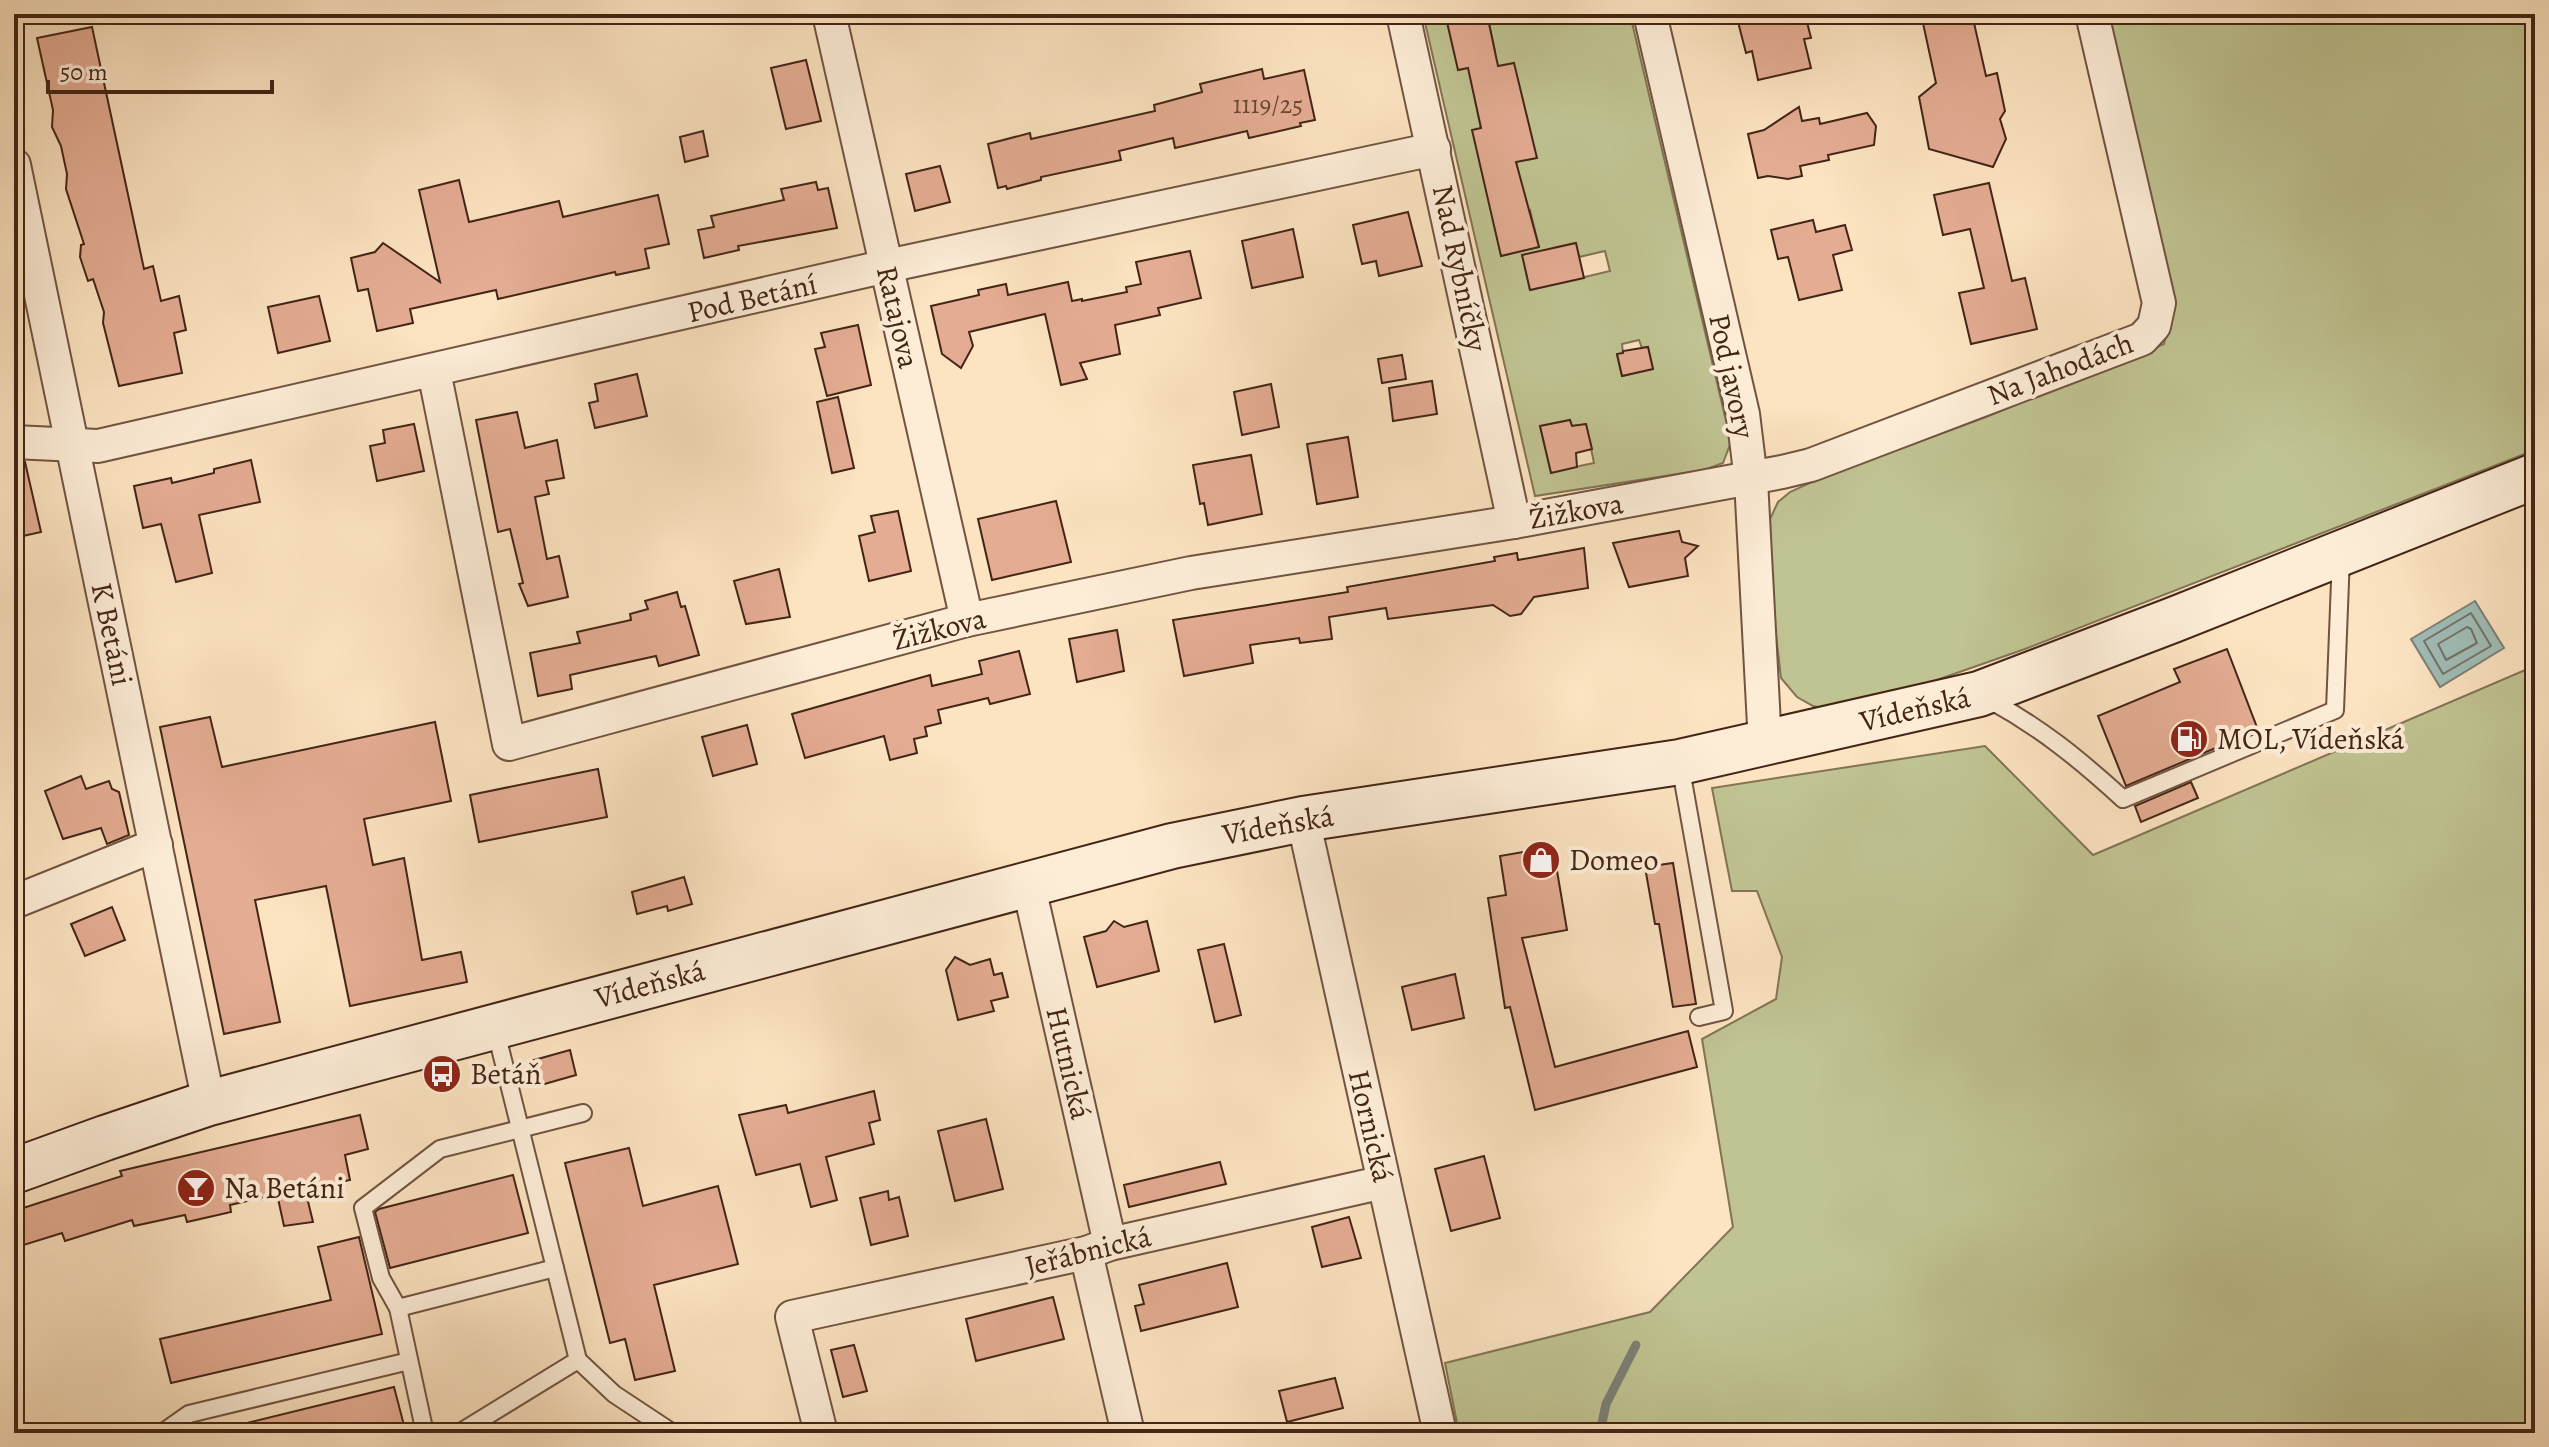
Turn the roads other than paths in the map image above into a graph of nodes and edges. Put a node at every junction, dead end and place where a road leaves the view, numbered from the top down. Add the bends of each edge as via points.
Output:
1 (829, 14) edge
2 (1403, 14) edge
3 (1650, 14) edge
4 (2092, 14) edge
5 (1434, 149) junction
6 (14, 165) edge
7 (887, 266) junction
8 (434, 371) junction
9 (14, 442) edge
10 (71, 444) junction
11 (2535, 476) edge
12 (1751, 480) junction
13 (1514, 522) junction
14 (2341, 552) junction
15 (967, 620) junction
16 (1979, 694) junction
17 (1765, 744) junction
18 (1680, 762) junction
19 (1303, 819) junction
20 (156, 845) junction
21 (1028, 883) junction
22 (14, 902) edge
23 (1699, 1017) dead end
24 (495, 1026) junction
25 (209, 1103) junction
26 (583, 1113) dead end
27 (521, 1127) junction
28 (14, 1171) edge
29 (1384, 1182) junction
30 (1098, 1248) junction
31 (555, 1268) junction
32 (398, 1308) junction
33 (578, 1360) junction
34 (409, 1361) junction
35 (162, 1433) edge
36 (425, 1433) edge
37 (459, 1433) edge
38 (673, 1433) edge
39 (821, 1433) edge
40 (1128, 1433) edge
41 (1440, 1433) edge

1 - 7 street, Ratajova
2 - 5 street, Nad Rybníčky
3 - 12 street, Pod javory via 1743,414
4 - 12 street, Na Jahodách via 2159,303 2154,326 2142,339 2085,361 1811,465
5 - 7 street, Pod Betání
5 - 13 street, Nad Rybníčky
6 - 10 street, K Betáni
7 - 8 street, Pod Betání
7 - 15 street, Ratajova
8 - 10 street, Pod Betání via 98,446
8 - 15 street, Žižkova via 509,744
9 - 10 street, Pod Betání
10 - 20 street, K Betáni
11 - 14 main road, Vídeňská
12 - 13 street, Žižkova
12 - 17 street, Pod javory
13 - 15 street, Žižkova via 1191,573
14 - 16 main road, Vídeňská
14 - 16 lane via 2335,710 2123,799 2033,724
16 - 17 main road, Vídeňská
17 - 18 main road, Vídeňská
18 - 19 main road, Vídeňská
18 - 23 lane via 1724,1011
19 - 21 main road, Vídeňská
19 - 29 street, Hornická
20 - 22 street
20 - 25 street, K Betáni
21 - 24 main road, Vídeňská
21 - 30 street, Hutnická
24 - 25 main road, Vídeňská
24 - 27 lane
25 - 28 main road, Vídeňská
26 - 27 lane
27 - 31 lane
27 - 32 lane via 440,1149 363,1208 381,1278
29 - 30 street, Jeřábnická
29 - 41 street, Hornická
30 - 39 street, Jeřábnická via 792,1317
30 - 40 street, Hutnická
31 - 32 lane
31 - 33 lane
32 - 34 lane
33 - 37 lane
33 - 38 lane via 614,1394
34 - 35 lane via 189,1414
34 - 36 lane

